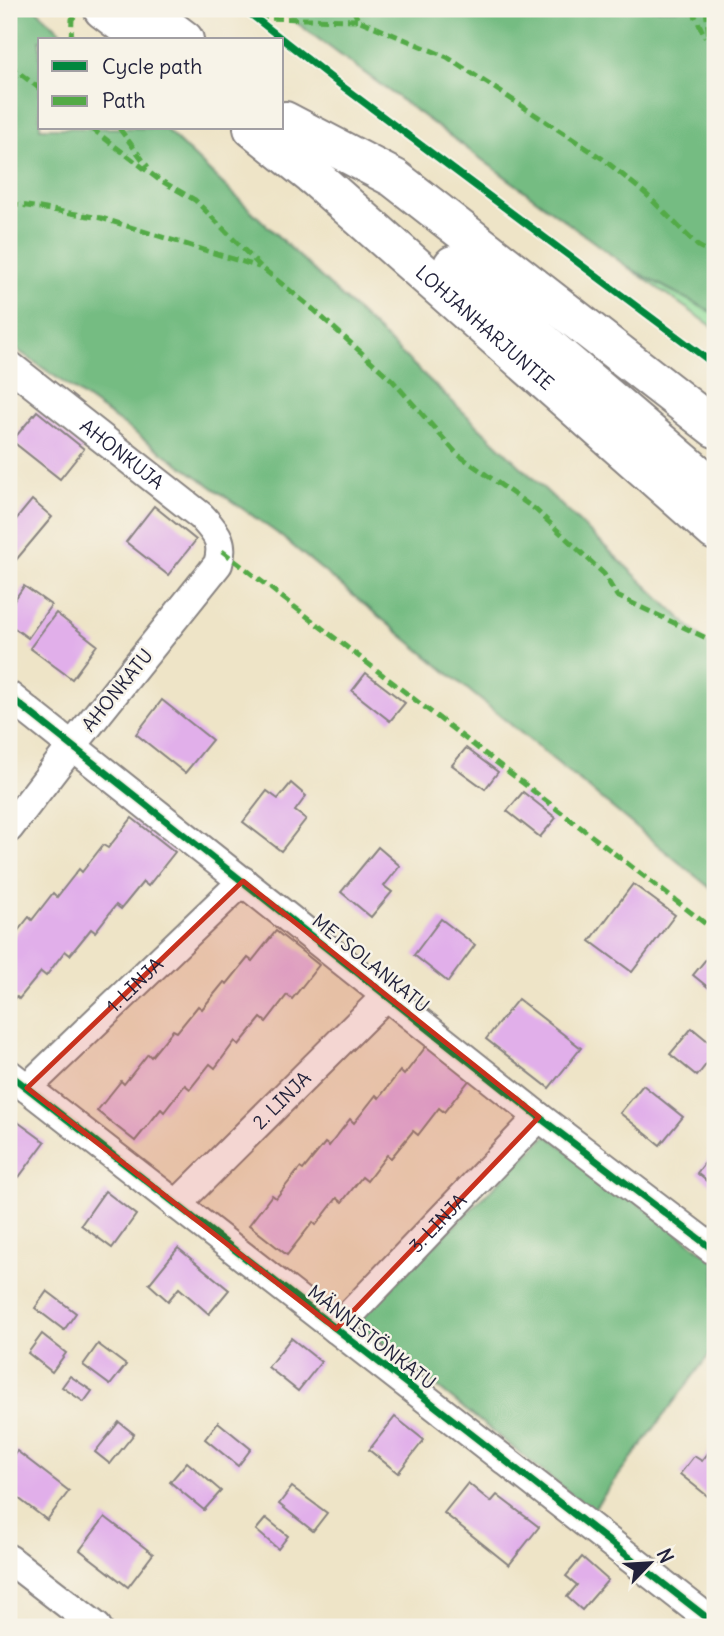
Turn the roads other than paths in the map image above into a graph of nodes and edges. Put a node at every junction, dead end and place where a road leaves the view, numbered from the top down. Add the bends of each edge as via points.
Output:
1 (132, 18) edge
2 (179, 38) edge
3 (284, 128) edge
4 (278, 130) edge
5 (281, 130) edge
6 (9, 365) edge
7 (715, 428) edge
8 (715, 489) edge
9 (715, 531) edge
10 (222, 551) joint
11 (9, 696) edge
12 (72, 746) junction
13 (9, 828) edge
14 (243, 881) junction
15 (386, 996) junction
16 (18, 1081) edge
17 (539, 1117) junction
18 (176, 1205) junction
19 (715, 1251) edge
20 (336, 1329) junction
21 (9, 1559) edge
22 (715, 1624) edge
23 (97, 1627) edge

1 - 2 highway
3 - 7 highway via 394,178
4 - 9 highway, LOHJANHARJUNTIE via 317,179
5 - 8 highway, LOHJANHARJUNTIE
6 - 10 street, AHONKUJA via 201,516 217,534
10 - 12 street, AHONKATU via 218,564
11 - 12 street, METSOLANKATU
12 - 13 street, AHONKATU
12 - 14 street, METSOLANKATU
14 - 15 street, METSOLANKATU
14 - 16 street, 1. LINJA
15 - 17 street, METSOLANKATU
15 - 18 street, 2. LINJA
16 - 18 street, MÄNNISTÖNKATU
17 - 19 street, METSOLANKATU
17 - 20 street, 3. LINJA
18 - 20 street, MÄNNISTÖNKATU
20 - 22 street, MÄNNISTÖNKATU
21 - 23 street

